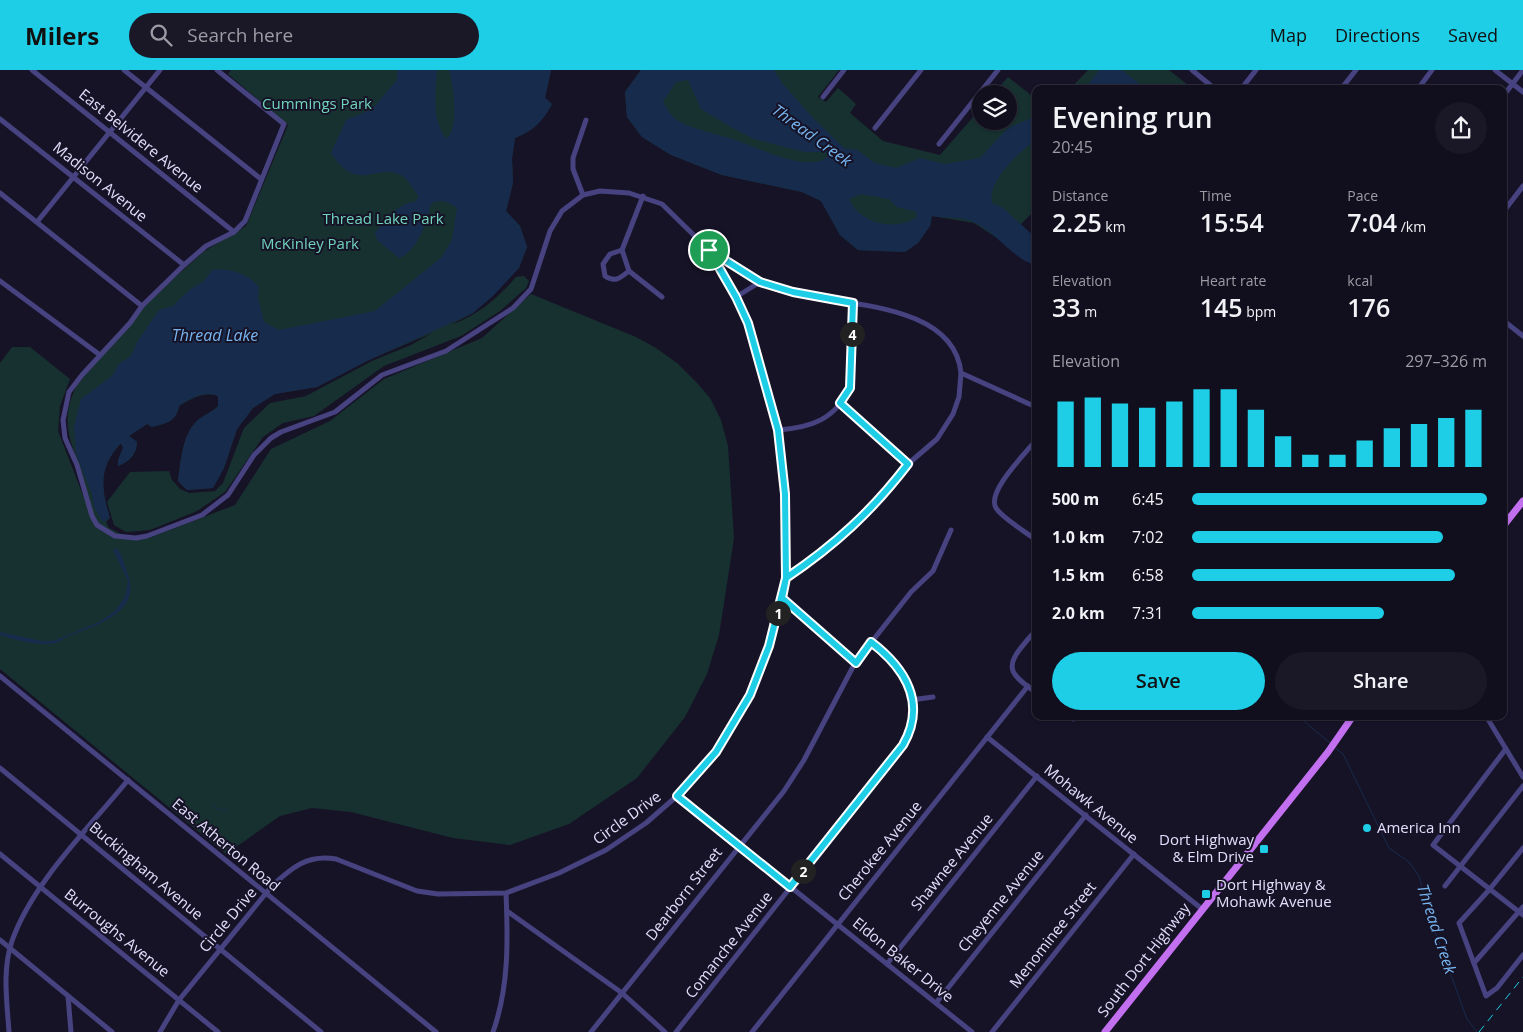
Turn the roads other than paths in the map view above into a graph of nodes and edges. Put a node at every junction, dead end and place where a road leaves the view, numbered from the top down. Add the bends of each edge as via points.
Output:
1 (32, 70) edge
2 (124, 70) edge
3 (160, 70) edge
4 (217, 70) edge
5 (228, 70) edge
6 (844, 70) edge
7 (921, 70) edge
8 (998, 70) edge
9 (1192, 70) edge
10 (1256, 70) edge
11 (1356, 70) edge
12 (1432, 70) edge
13 (1495, 70) edge
14 (1523, 70) edge
15 (224, 75) junction
16 (1513, 83) junction
17 (1210, 85) edge
18 (1244, 85) edge
19 (1344, 85) edge
20 (1421, 85) edge
21 (146, 87) junction
22 (1507, 91) edge
23 (1523, 92) edge
24 (823, 97) dead end
25 (0, 119) edge
26 (586, 120) dead end
27 (875, 128) dead end
28 (109, 132) junction
29 (939, 144) dead end
30 (73, 177) junction
31 (261, 180) junction
32 (1523, 186) edge
33 (0, 193) edge
34 (583, 195) junction
35 (643, 196) junction
36 (1507, 207) edge
37 (37, 222) junction
38 (234, 232) junction
39 (622, 250) junction
40 (709, 250) junction
41 (184, 265) junction
42 (629, 271) junction
43 (0, 281) edge
44 (760, 282) junction
45 (662, 297) dead end
46 (736, 297) junction
47 (853, 303) junction
48 (142, 306) junction
49 (1507, 323) edge
50 (1523, 336) edge
51 (100, 355) junction
52 (962, 373) junction
53 (840, 403) junction
54 (1032, 404) edge
55 (778, 430) junction
56 (1032, 445) edge
57 (908, 464) junction
58 (1523, 501) edge
59 (1507, 521) edge
60 (951, 530) dead end
61 (1032, 537) edge
62 (786, 578) junction
63 (782, 598) junction
64 (1032, 636) edge
65 (871, 642) junction
66 (856, 663) junction
67 (0, 676) edge
68 (1028, 686) junction
69 (1032, 689) edge
70 (933, 698) dead end
71 (911, 700) junction
72 (1350, 720) edge
73 (1488, 720) edge
74 (988, 737) junction
75 (1505, 750) junction
76 (0, 768) edge
77 (1037, 776) junction
78 (1523, 777) edge
79 (128, 780) junction
80 (1523, 786) edge
81 (677, 796) junction
82 (1086, 815) junction
83 (82, 835) junction
84 (738, 846) junction
85 (1523, 848) edge
86 (0, 854) edge
87 (1134, 854) junction
88 (1461, 867) junction
89 (1444, 886) dead end
90 (40, 887) junction
91 (790, 887) junction
92 (1489, 890) junction
93 (506, 893) junction
94 (266, 894) junction
95 (1202, 909) junction
96 (507, 911) junction
97 (1522, 912) edge
98 (838, 924) junction
99 (0, 940) edge
100 (10, 948) junction
101 (220, 949) junction
102 (1523, 955) edge
103 (1474, 963) junction
104 (887, 964) junction
105 (622, 993) junction
106 (68, 996) junction
107 (179, 1000) junction
108 (936, 1003) junction
109 (10, 1032) edge
110 (71, 1032) edge
111 (112, 1032) edge
112 (160, 1032) edge
113 (218, 1032) edge
114 (321, 1032) edge
115 (436, 1032) edge
116 (493, 1032) edge
117 (591, 1032) edge
118 (665, 1032) edge
119 (676, 1032) edge
120 (752, 1032) edge
121 (972, 1032) edge
122 (992, 1032) edge
123 (1105, 1032) edge

1 - 28 street, East Belvidere Avenue
2 - 21 street
3 - 21 street
4 - 15 street
5 - 15 street
6 - 24 street
7 - 27 street
8 - 29 street
9 - 17 street
10 - 18 street
11 - 19 street
12 - 20 street
13 - 16 street
14 - 16 street
15 - 31 street via 284,124
16 - 22 street
16 - 23 street
21 - 28 street
21 - 31 street
25 - 30 street, Madison Avenue
26 - 34 street via 573,158 573,169
28 - 30 street
28 - 38 street, East Belvidere Avenue
30 - 37 street
30 - 41 street, Madison Avenue
31 - 38 street via 246,221
32 - 36 street
33 - 37 street
34 - 35 street, Circle Drive via 615,190
34 - 51 street via 562,211 550,231 531,289 513,308 446,351 382,375 336,412 271,438 254,455 235,487 214,507 202,515 147,536 122,538 97,525 65,438 62,420 69,392
35 - 39 street
35 - 40 street, Circle Drive via 662,204
37 - 48 street
38 - 41 street via 206,246
39 - 42 street
39 - 42 street via 610,254 605,260 605,276 616,280
40 - 44 street
40 - 46 street, Circle Drive
41 - 48 street
42 - 45 street
43 - 51 street
44 - 46 street
44 - 47 street
46 - 55 street, Circle Drive via 748,323
47 - 52 street via 903,313 932,327 954,349
47 - 53 street via 850,388
48 - 51 street
49 - 50 street
52 - 54 street
52 - 57 street via 959,397 947,426
53 - 55 street via 836,411 820,421
53 - 57 street
55 - 62 street, Circle Drive via 785,494
56 - 61 street via 995,491 994,504 998,511
57 - 62 street via 856,525
58 - 59 main road
60 - 65 street, Dearborn Street via 933,571 911,592
62 - 63 street, Circle Drive
63 - 66 street
63 - 81 street, Circle Drive via 764,660 741,712 716,752
64 - 68 street via 1012,659 1014,674
65 - 66 street, Dearborn Street
65 - 71 street, Comanche Avenue via 898,666 908,685
66 - 84 street, Dearborn Street via 799,768
67 - 79 street, East Atherton Road
68 - 69 street
68 - 74 street, Cherokee Avenue
70 - 71 street
71 - 91 street, Comanche Avenue via 912,720 903,745
72 - 95 main road, South Dort Highway
73 - 75 street
74 - 77 street, Mohawk Avenue
74 - 98 street, Cherokee Avenue
75 - 78 street
75 - 88 street via 1433,845
76 - 83 street, Buckingham Avenue
77 - 82 street, Mohawk Avenue
77 - 104 street, Shawnee Avenue
79 - 83 street
79 - 94 street, East Atherton Road
80 - 88 street
81 - 84 street, Eldon Baker Drive
81 - 93 street, Circle Drive via 646,823 606,850 559,873
82 - 87 street, Mohawk Avenue
82 - 108 street, Cheyenne Avenue
83 - 90 street
83 - 101 street, Buckingham Avenue
84 - 91 street, Eldon Baker Drive
84 - 105 street, Dearborn Street
85 - 92 street
86 - 90 street, Burroughs Avenue
87 - 95 street, Mohawk Avenue
87 - 122 street, Menominee Street
88 - 89 street
88 - 92 street
90 - 100 street via 22,917
90 - 107 street, Burroughs Avenue
91 - 98 street, Eldon Baker Drive
91 - 119 street, Comanche Avenue
92 - 97 street
92 - 103 street via 1459,923
93 - 94 street, Circle Drive via 438,894 417,891 362,867 324,857 294,865
93 - 96 street
94 - 101 street, Circle Drive
94 - 115 street, East Atherton Road
95 - 123 main road, South Dort Highway
96 - 105 street
96 - 116 street via 506,975
97 - 103 street
98 - 104 street, Eldon Baker Drive
98 - 120 street, Cherokee Avenue
99 - 100 street
100 - 106 street
100 - 109 street via 5,987
101 - 107 street, Circle Drive
101 - 114 street, Buckingham Avenue
102 - 103 street via 1497,988 1486,996
104 - 108 street, Eldon Baker Drive
105 - 117 street, Dearborn Street
105 - 118 street
106 - 110 street
106 - 111 street
107 - 112 street, Circle Drive
107 - 113 street, Burroughs Avenue
108 - 121 street, Eldon Baker Drive

